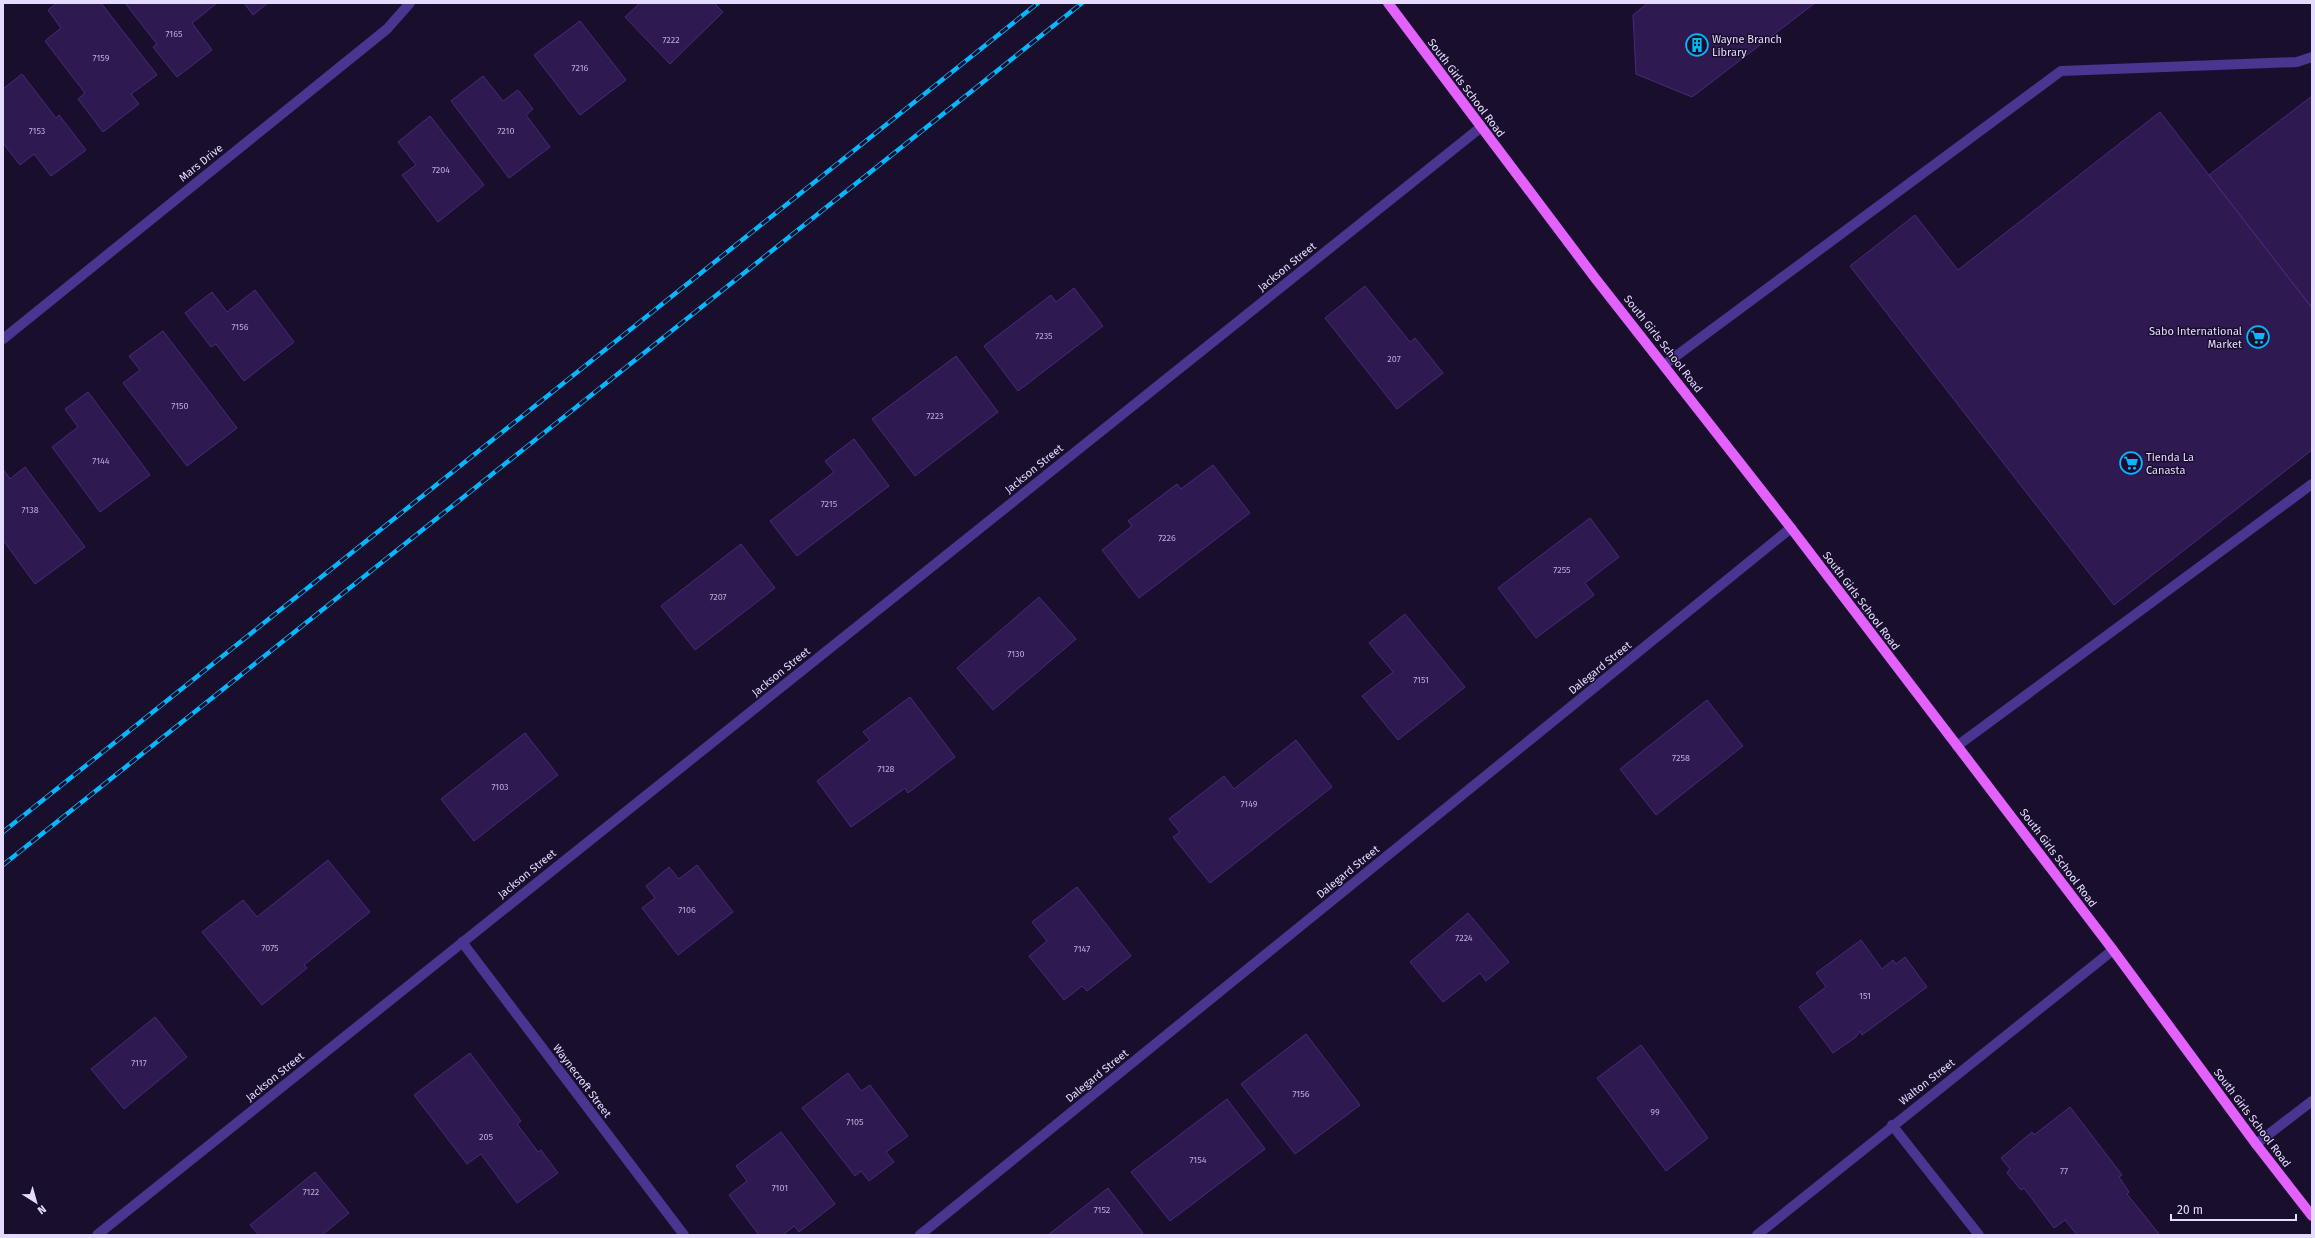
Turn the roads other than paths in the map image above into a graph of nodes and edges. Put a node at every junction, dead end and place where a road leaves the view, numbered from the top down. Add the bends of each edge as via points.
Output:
1 (410, 3) edge
2 (1388, 3) edge
3 (2312, 57) edge
4 (1480, 128) junction
5 (3, 339) edge
6 (1664, 365) junction
7 (2312, 484) edge
8 (1791, 528) junction
9 (1957, 746) junction
10 (462, 942) junction
11 (2113, 950) junction
12 (2312, 1101) edge
13 (1892, 1125) junction
14 (2256, 1144) junction
15 (2312, 1216) edge
16 (97, 1235) edge
17 (684, 1235) edge
18 (920, 1235) edge
19 (1757, 1235) edge
20 (1978, 1235) edge

1 - 5 street, Mars Drive via 387,29
2 - 4 main road, South Girls School Road
3 - 6 street via 2297,62 2061,71
4 - 6 main road, South Girls School Road
4 - 10 street, Jackson Street
6 - 8 main road, South Girls School Road
7 - 9 street
8 - 9 main road, South Girls School Road
8 - 18 street, Dalegard Street
9 - 11 main road, South Girls School Road
10 - 16 street, Jackson Street
10 - 17 street, Waynecroft Street
11 - 13 street, Walton Street
11 - 14 main road, South Girls School Road
12 - 14 street
13 - 19 street, Walton Street
13 - 20 street
14 - 15 main road, South Girls School Road

